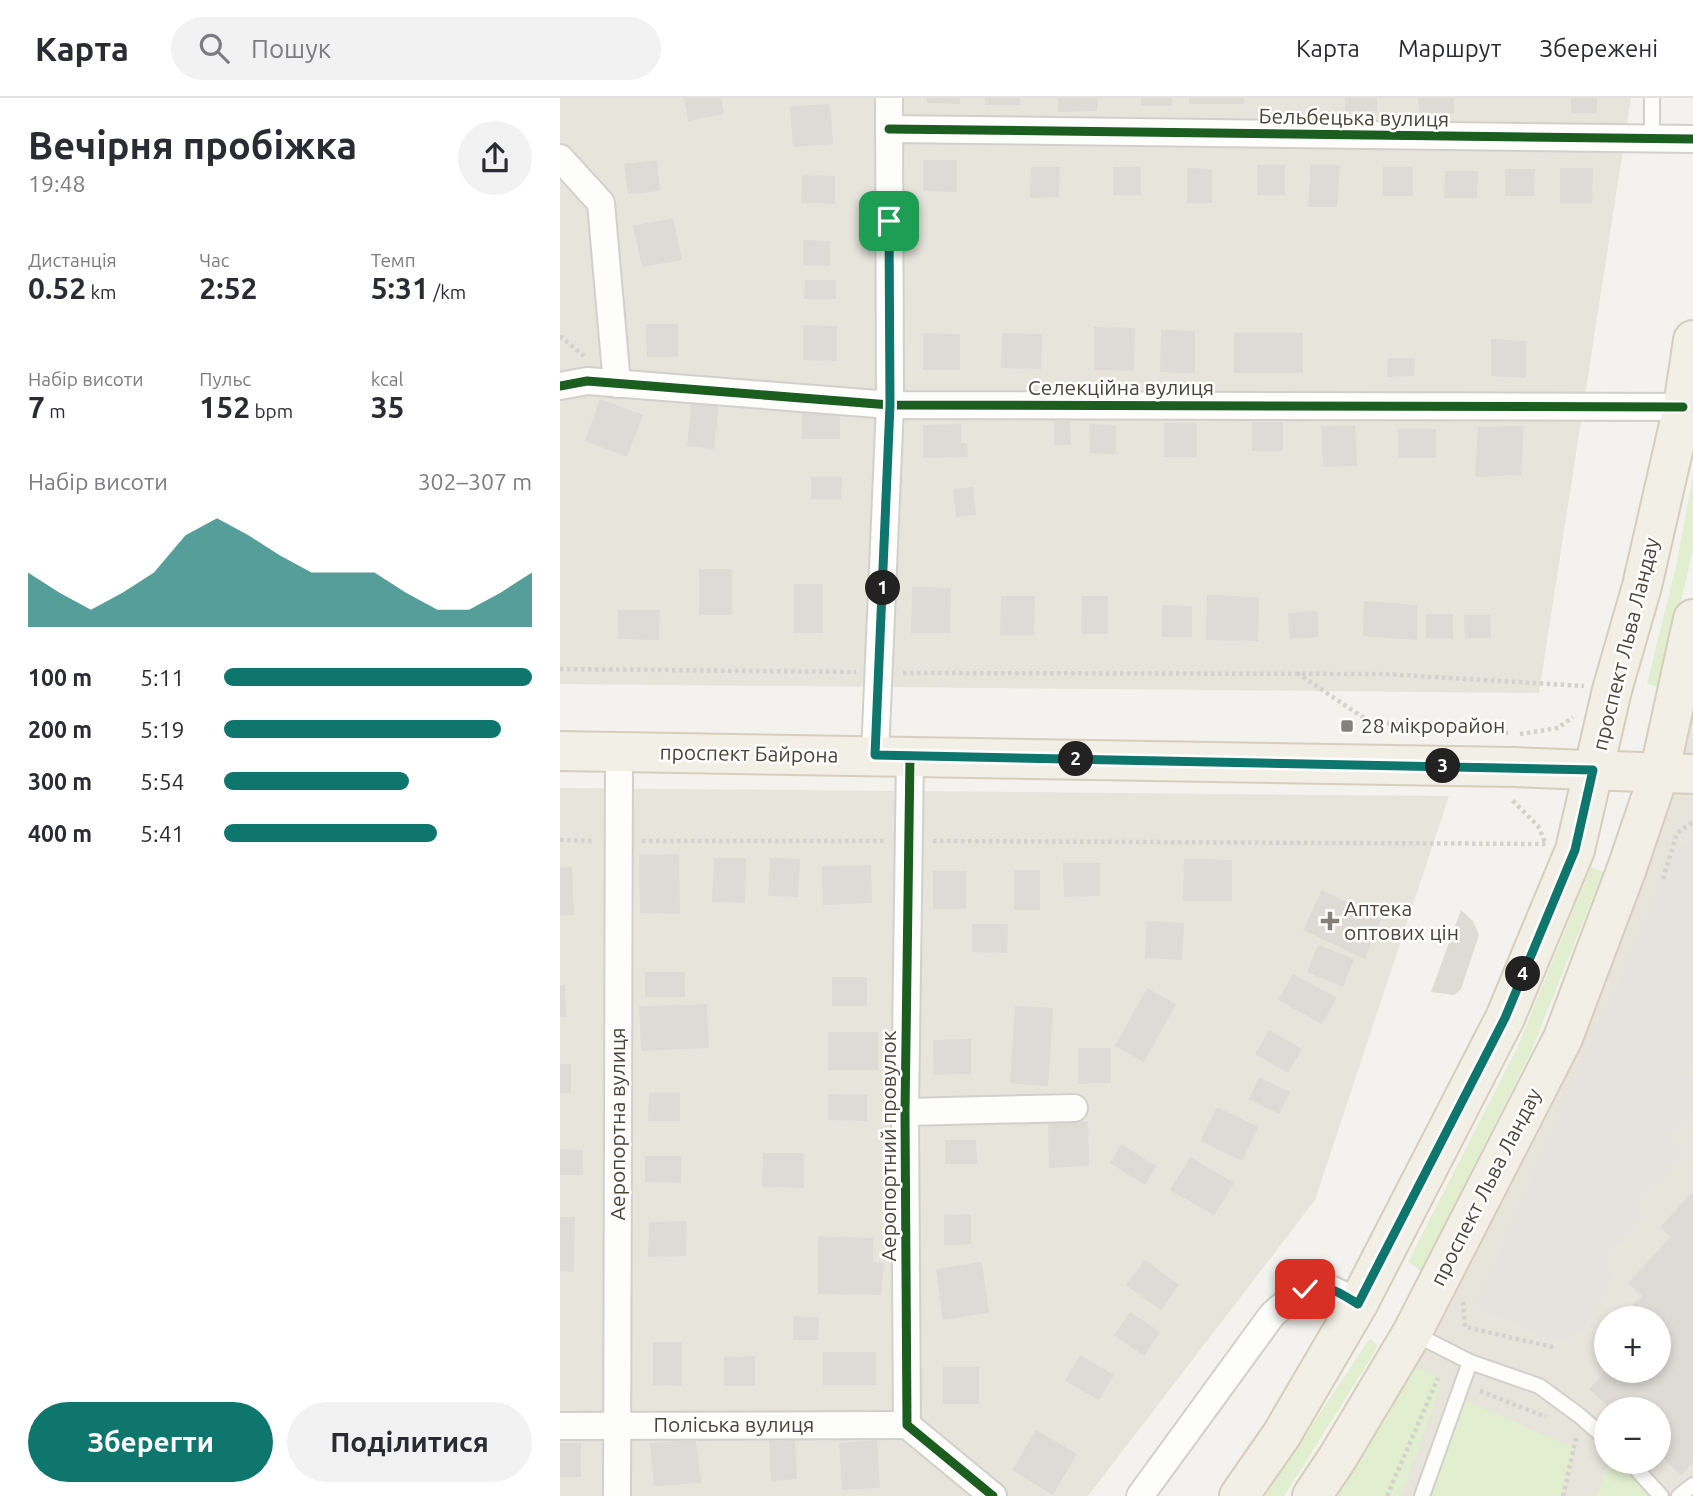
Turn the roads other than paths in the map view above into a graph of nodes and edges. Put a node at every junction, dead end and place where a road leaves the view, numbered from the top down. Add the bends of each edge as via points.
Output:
1 (888, 98) edge
2 (1652, 98) edge
3 (889, 129) junction
4 (1652, 139) junction
5 (1693, 139) edge
6 (560, 158) edge
7 (1693, 340) edge
8 (617, 384) junction
9 (560, 386) edge
10 (890, 405) junction
11 (1683, 407) junction
12 (1693, 619) edge
13 (560, 751) edge
14 (619, 752) junction
15 (893, 755) junction
16 (1593, 770) junction
17 (1676, 774) edge
18 (1074, 1108) dead end
19 (905, 1112) junction
20 (1358, 1304) junction
21 (1412, 1333) junction
22 (1470, 1362) junction
23 (907, 1425) junction
24 (560, 1426) edge
25 (617, 1426) junction
26 (1594, 1432) edge
27 (1641, 1474) edge
28 (1693, 1485) edge
29 (617, 1496) edge
30 (993, 1496) edge
31 (1140, 1496) edge
32 (1239, 1496) edge
33 (1312, 1496) edge
34 (1422, 1496) edge
35 (1661, 1496) edge
36 (1679, 1496) edge

1 - 3 street, Аеропортний провулок
2 - 4 lane
3 - 4 street, Бельбецька вулиця
3 - 10 street, Аеропортний провулок
4 - 5 street, Бельбецька вулиця
6 - 8 street via 601,203
7 - 11 main road, проспект Льва Ландау
8 - 9 street, Селекційна вулиця via 587,381
8 - 10 street, Селекційна вулиця
10 - 11 street, Селекційна вулиця
10 - 15 street, Аеропортний провулок via 879,673
11 - 16 main road, проспект Льва Ландау
12 - 17 main road, проспект Льва Ландау
13 - 14 main road, проспект Байрона
14 - 15 main road, проспект Байрона
14 - 25 street, Аеропортна вулиця
15 - 16 main road, проспект Байрона
15 - 19 street, Аеропортний провулок via 908,841
16 - 17 main road, проспект Байрона
16 - 20 main road, проспект Льва Ландау via 1575,850 1505,1018
17 - 21 main road, проспект Льва Ландау via 1628,868 1563,1038
18 - 19 street
19 - 23 street, Аеропортний провулок
20 - 21 main road
20 - 31 street via 1324,1285 1314,1285 1272,1315
20 - 32 main road, проспект Льва Ландау via 1282,1434
21 - 22 lane
21 - 33 main road, проспект Льва Ландау
22 - 26 lane via 1539,1386
22 - 34 lane
23 - 25 street, Поліська вулиця
23 - 30 street
24 - 25 street, Поліська вулиця
25 - 29 street, Аеропортна вулиця
27 - 35 lane
28 - 36 lane

